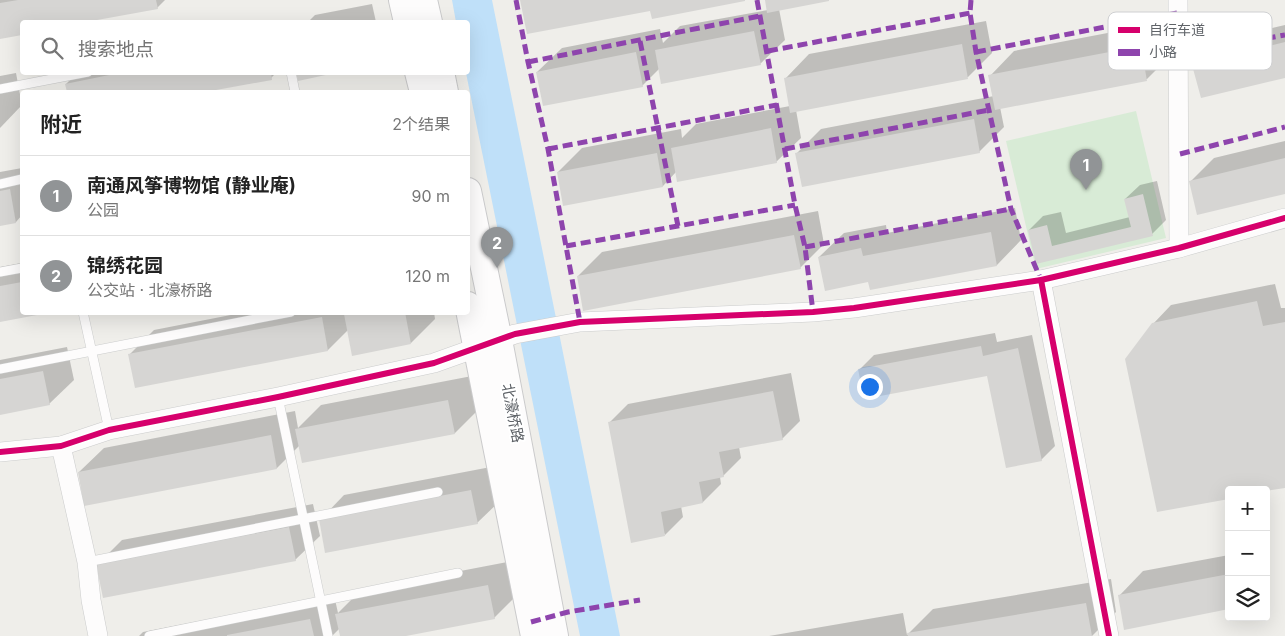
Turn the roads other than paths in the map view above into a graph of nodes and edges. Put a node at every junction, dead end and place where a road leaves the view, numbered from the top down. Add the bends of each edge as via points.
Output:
1 (402, 0) edge
2 (424, 0) edge
3 (407, 20) edge
4 (429, 20) edge
5 (1178, 70) edge
6 (73, 75) edge
7 (292, 75) edge
8 (419, 75) edge
9 (441, 75) edge
10 (39, 82) junction
11 (0, 90) edge
12 (41, 90) edge
13 (295, 90) edge
14 (422, 90) edge
15 (444, 90) edge
16 (20, 179) edge
17 (0, 184) edge
18 (470, 202) edge
19 (1285, 218) edge
20 (1179, 248) junction
21 (20, 268) edge
22 (0, 272) edge
23 (1041, 280) junction
24 (470, 308) edge
25 (84, 315) edge
26 (276, 315) edge
27 (496, 341) junction
28 (91, 352) junction
29 (0, 369) edge
30 (278, 397) junction
31 (109, 430) junction
32 (61, 446) junction
33 (0, 452) edge
34 (438, 492) dead end
35 (304, 519) junction
36 (86, 562) junction
37 (458, 573) dead end
38 (321, 600) junction
39 (98, 636) edge
40 (149, 636) edge
41 (328, 636) edge
42 (534, 636) edge
43 (556, 636) edge
44 (1109, 636) edge

1 - 3 main road
2 - 4 main road
5 - 20 street
6 - 10 lane
7 - 13 lane
8 - 14 main road
9 - 15 main road
10 - 11 lane
10 - 12 lane
16 - 17 lane
18 - 27 main road, 北濠桥路
19 - 20 street
20 - 23 street
21 - 22 lane
23 - 27 street via 830,310 580,322
23 - 44 street
24 - 27 main road, 北濠桥路
25 - 28 lane
26 - 28 lane
27 - 30 street via 434,363
27 - 42 main road, 北濠桥路
27 - 43 main road, 北濠桥路
28 - 29 lane
28 - 31 lane
30 - 31 street
30 - 35 lane
31 - 32 street
32 - 33 street
32 - 36 street
34 - 35 lane
35 - 36 lane
35 - 38 lane
36 - 39 street
37 - 38 lane
38 - 40 lane
38 - 41 lane

